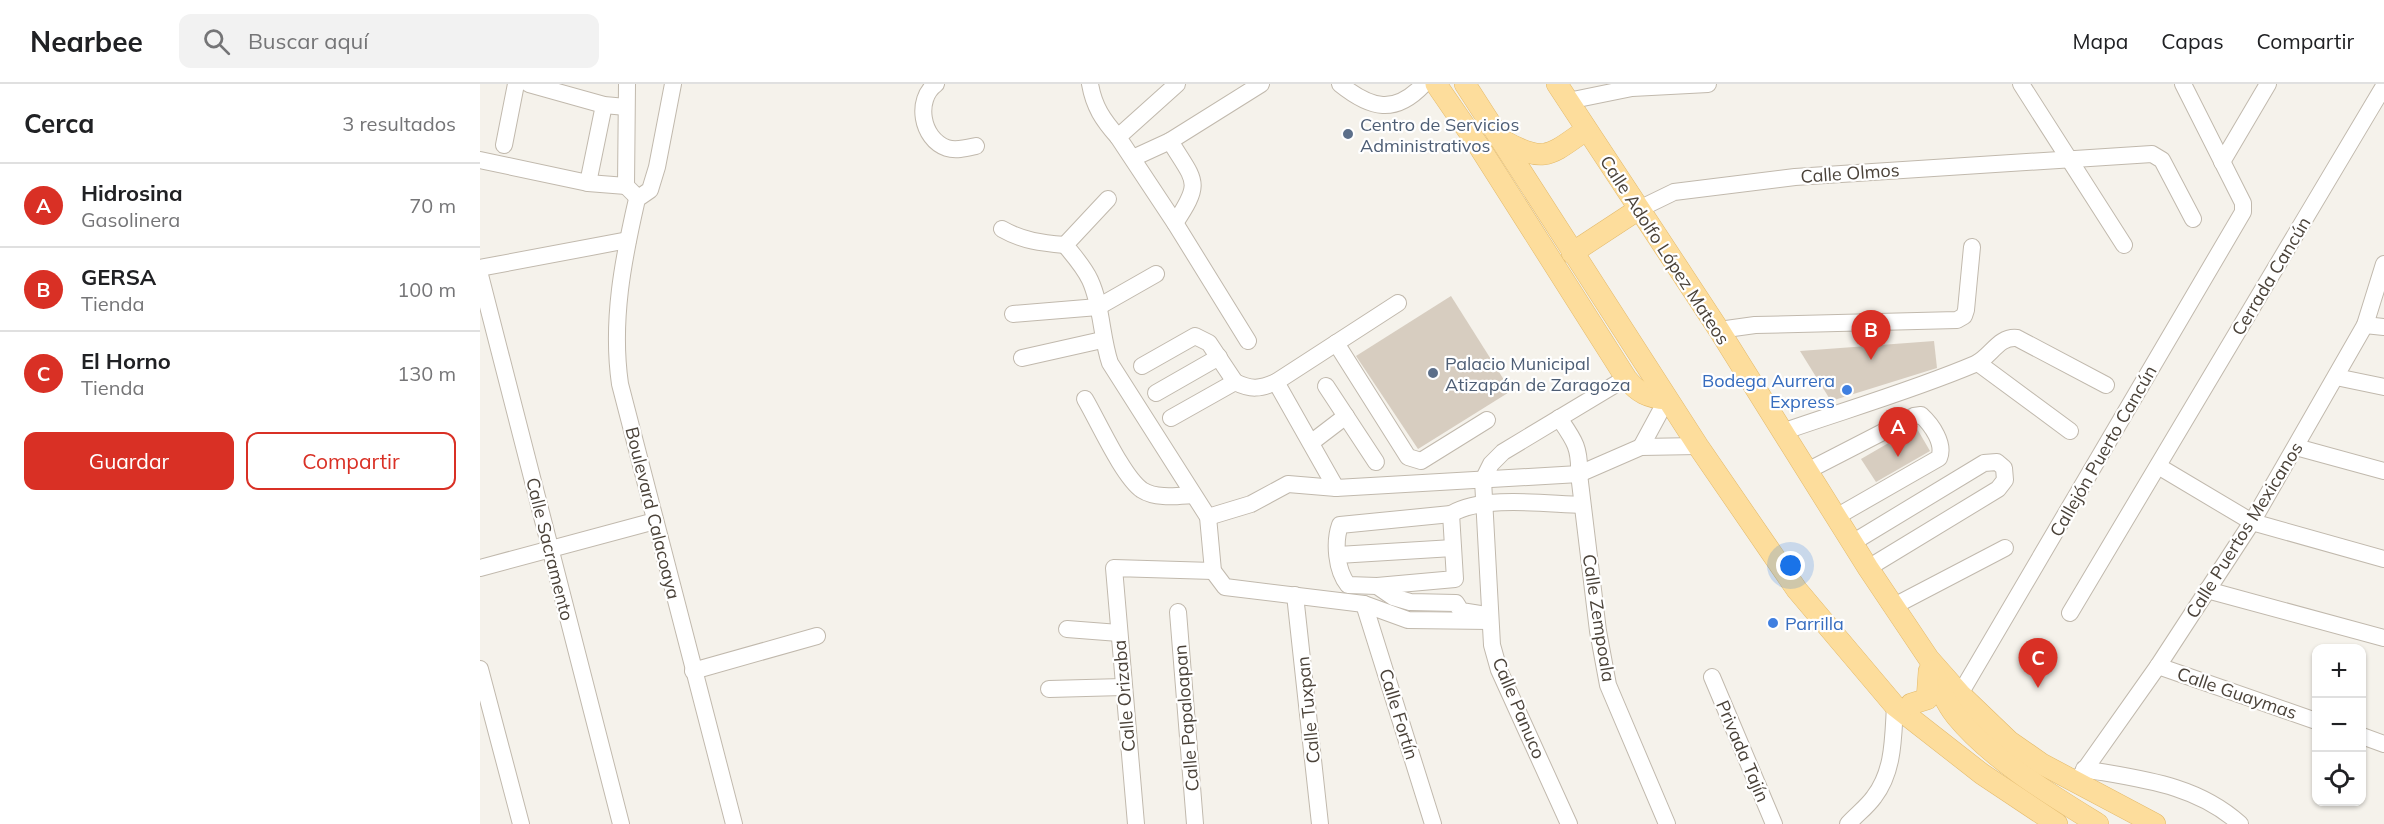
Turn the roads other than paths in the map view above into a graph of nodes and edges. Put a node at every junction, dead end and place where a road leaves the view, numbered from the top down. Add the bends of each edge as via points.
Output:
1 (516, 84) edge
2 (529, 84) edge
3 (627, 84) edge
4 (673, 84) edge
5 (936, 84) edge
6 (1090, 84) edge
7 (1177, 84) edge
8 (1261, 84) edge
9 (1340, 84) edge
10 (1424, 84) edge
11 (1436, 84) edge
12 (1708, 84) edge
13 (2021, 84) edge
14 (2183, 84) edge
15 (2268, 84) edge
16 (1466, 86) edge
17 (2384, 86) edge
18 (1563, 93) edge
19 (604, 105) junction
20 (626, 107) junction
21 (1586, 130) junction
22 (1118, 137) junction
23 (1170, 141) junction
24 (1503, 141) junction
25 (504, 145) dead end
26 (976, 146) dead end
27 (1480, 148) junction
28 (1133, 158) junction
29 (2066, 159) junction
30 (480, 160) edge
31 (2222, 162) junction
32 (588, 183) junction
33 (626, 186) junction
34 (638, 199) junction
35 (1108, 199) dead end
36 (1639, 209) junction
37 (2193, 219) dead end
38 (1175, 223) junction
39 (1002, 229) dead end
40 (628, 240) junction
41 (1065, 245) junction
42 (2124, 245) dead end
43 (1972, 247) dead end
44 (1572, 253) junction
45 (2384, 264) edge
46 (480, 268) edge
47 (1156, 274) dead end
48 (480, 275) edge
49 (1398, 303) dead end
50 (1098, 307) junction
51 (1013, 314) dead end
52 (2366, 325) junction
53 (2384, 327) edge
54 (1719, 330) junction
55 (1102, 340) junction
56 (1248, 341) dead end
57 (1336, 343) junction
58 (1219, 357) junction
59 (1022, 358) dead end
60 (1978, 363) junction
61 (1142, 366) dead end
62 (2336, 377) junction
63 (1626, 378) junction
64 (1235, 382) junction
65 (1276, 382) junction
66 (2106, 385) dead end
67 (1326, 386) dead end
68 (2384, 387) edge
69 (1156, 393) dead end
70 (1085, 399) dead end
71 (1667, 399) junction
72 (1346, 416) junction
73 (1171, 418) dead end
74 (1559, 418) junction
75 (1487, 420) dead end
76 (2070, 431) dead end
77 (1782, 432) junction
78 (1312, 442) junction
79 (1698, 446) junction
80 (1641, 447) junction
81 (2296, 447) junction
82 (1376, 462) dead end
83 (2158, 466) junction
84 (1807, 471) junction
85 (2384, 471) edge
86 (1579, 474) junction
87 (1483, 480) junction
88 (1336, 488) junction
89 (1193, 495) junction
90 (1484, 504) junction
91 (1582, 505) junction
92 (1451, 514) junction
93 (1208, 516) junction
94 (1836, 517) junction
95 (655, 521) junction
96 (2252, 522) junction
97 (1852, 543) junction
98 (1453, 548) junction
99 (2005, 548) dead end
100 (550, 549) junction
101 (1338, 555) junction
102 (2384, 559) edge
103 (480, 567) edge
104 (1868, 568) junction
105 (1213, 571) junction
106 (1455, 579) junction
107 (1377, 586) junction
108 (2207, 590) junction
109 (1295, 595) junction
110 (1456, 603) junction
111 (1364, 604) junction
112 (1894, 606) junction
113 (1178, 612) dead end
114 (2070, 613) dead end
115 (1490, 618) junction
116 (1067, 628) dead end
117 (1119, 633) junction
118 (817, 636) dead end
119 (2384, 638) edge
120 (1929, 659) junction
121 (2158, 666) junction
122 (480, 669) edge
123 (693, 671) junction
124 (1712, 677) dead end
125 (1123, 687) junction
126 (1049, 688) dead end
127 (1960, 694) junction
128 (1896, 701) junction
129 (2312, 720) edge
130 (2366, 738) edge
131 (2384, 744) edge
132 (2080, 775) junction
133 (521, 824) edge
134 (621, 824) edge
135 (734, 824) edge
136 (1136, 824) edge
137 (1195, 824) edge
138 (1320, 824) edge
139 (1433, 824) edge
140 (1569, 824) edge
141 (1667, 824) edge
142 (1774, 824) edge
143 (1848, 824) edge
144 (2059, 824) edge
145 (2098, 824) edge
146 (2155, 824) edge
147 (2240, 824) edge

1 - 25 street
2 - 19 street
3 - 20 street
4 - 34 street, Boulevard Calacoaya via 650,190
5 - 26 street via 924,99 923,114 937,142 947,148
6 - 22 street via 1101,118
7 - 22 street
8 - 23 street
9 - 10 street via 1374,105 1394,105 1412,97
11 - 27 main road
12 - 18 street
13 - 29 street
14 - 31 street
15 - 31 street
16 - 24 main road
16 - 27 main road
17 - 83 street, Cerrada Cancún
18 - 21 main road, Calle Adolfo López Mateos
19 - 20 street
19 - 32 street
20 - 33 street
21 - 24 main road via 1547,154 1525,153
21 - 36 main road, Calle Adolfo López Mateos
22 - 28 street
23 - 28 street
23 - 38 street via 1194,187
24 - 44 main road
27 - 63 main road
28 - 38 street
29 - 36 street, Calle Olmos via 1795,177 1696,188 1655,199
29 - 37 street, Calle Olmos via 2158,155
29 - 42 street
30 - 32 street
31 - 127 street, Callejón Puerto Cancún via 2244,207
32 - 33 street
33 - 34 street
34 - 40 street, Boulevard Calacoaya
35 - 41 street
36 - 44 main road
36 - 54 main road, Calle Adolfo López Mateos
38 - 56 street
39 - 41 street via 1034,243
40 - 46 street
40 - 95 street, Boulevard Calacoaya via 616,326 616,358
41 - 50 street via 1091,281
43 - 54 street via 1966,310 1957,320
44 - 71 main road
45 - 52 street, Calle Puertos Mexicanos
47 - 50 street
48 - 100 street, Calle Sacramento
49 - 57 street
50 - 51 street
50 - 55 street
52 - 53 street
52 - 62 street, Calle Puertos Mexicanos
54 - 77 main road, Calle Adolfo López Mateos
55 - 59 street
55 - 89 street via 1110,363
57 - 65 street
57 - 75 street via 1414,461 1421,461
58 - 61 street via 1209,343 1196,336
58 - 64 street
58 - 69 street
60 - 66 street via 2004,340 2017,338
60 - 76 street
60 - 77 street
62 - 68 street
62 - 81 street, Calle Puertos Mexicanos
63 - 71 main road via 1635,390 1649,398
63 - 74 street
64 - 65 street via 1262,389
64 - 73 street
65 - 78 street
67 - 72 street
70 - 89 street via 1131,479 1143,491 1160,496
71 - 79 main road
71 - 80 street
72 - 78 street
72 - 82 street
74 - 86 street, Calle Zempoala via 1577,443
74 - 87 street via 1503,452
77 - 84 main road, Calle Adolfo López Mateos
78 - 88 street
79 - 80 street
79 - 128 main road via 1797,590
80 - 86 street
81 - 85 street
81 - 96 street, Calle Puertos Mexicanos
83 - 96 street
83 - 114 street, Cerrada Cancún
84 - 94 main road, Calle Adolfo López Mateos
84 - 94 street via 1914,416 1921,415 1927,421 1940,443 1939,458
86 - 87 street
86 - 91 street, Calle Zempoala
87 - 88 street
87 - 90 street, Calle Panuco
88 - 93 street via 1288,484 1251,504
89 - 93 street
90 - 91 street
90 - 92 street
90 - 115 street, Calle Panuco
91 - 141 street, Calle Zempoala via 1608,685
92 - 98 street
92 - 101 street via 1340,525
93 - 105 street
94 - 97 main road, Calle Adolfo López Mateos
95 - 100 street
95 - 123 street, Boulevard Calacoaya
96 - 102 street
96 - 108 street, Calle Puertos Mexicanos
97 - 104 main road, Calle Adolfo López Mateos
97 - 104 street via 1984,463 1997,462 2004,468 2005,480 1998,489
98 - 101 street
98 - 106 street
99 - 112 street
100 - 103 street
100 - 134 street, Calle Sacramento
101 - 107 street via 1341,577 1348,585
104 - 112 main road, Calle Adolfo López Mateos
105 - 109 street via 1225,587
105 - 117 street, Calle Orizaba via 1114,568
106 - 107 street
106 - 110 street
107 - 110 street via 1410,602
108 - 119 street
108 - 121 street, Calle Puertos Mexicanos
109 - 111 street
109 - 138 street, Calle Tuxpan
110 - 115 street via 1461,611
111 - 115 street via 1408,620
111 - 139 street, Calle Fortín
112 - 120 main road, Calle Adolfo López Mateos
113 - 137 street, Calle Papaloapan
115 - 140 street, Calle Panuco via 1499,670
116 - 117 street
117 - 125 street, Calle Orizaba
118 - 123 street
120 - 127 main road
120 - 128 main road via 1929,696 1921,703
120 - 145 main road via 1948,704 1973,734 2036,786
121 - 129 street, Calle Guaymas
121 - 132 street, Calle Puertos Mexicanos
122 - 133 street
123 - 135 street, Boulevard Calacoaya
124 - 142 street, Privada Tajín
125 - 126 street
125 - 136 street, Calle Orizaba
127 - 132 main road via 2009,741 2042,764
128 - 143 street via 1892,755 1886,776 1874,797
128 - 144 main road via 1982,774
130 - 131 street
132 - 146 main road
132 - 147 street via 2164,783 2212,803

